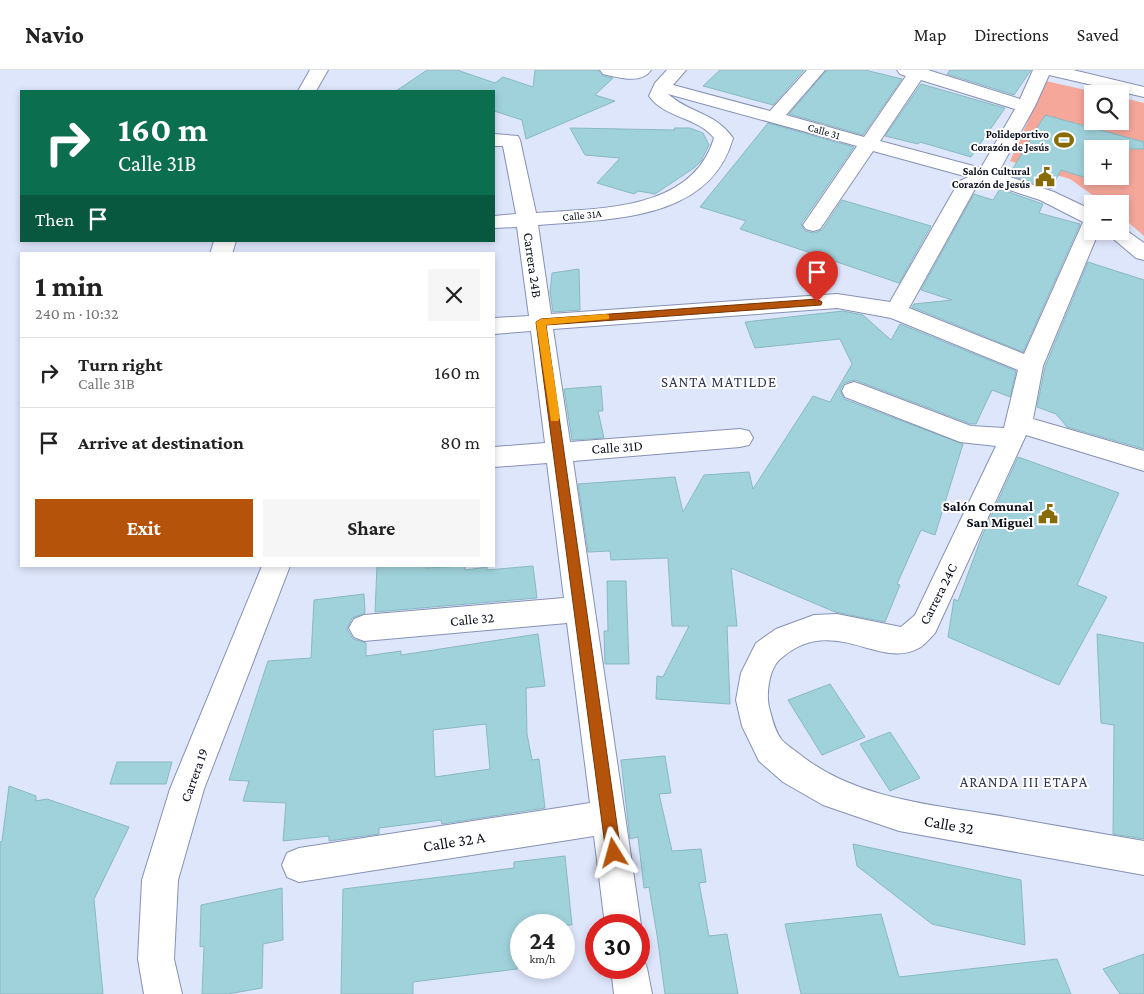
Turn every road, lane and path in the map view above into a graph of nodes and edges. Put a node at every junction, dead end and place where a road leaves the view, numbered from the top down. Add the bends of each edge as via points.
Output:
1 (609, 70) edge
2 (677, 70) edge
3 (816, 70) edge
4 (1042, 70) edge
5 (1051, 70) edge
6 (914, 71) edge
7 (637, 72) edge
8 (661, 87) junction
9 (1144, 92) edge
10 (1026, 106) junction
11 (775, 117) junction
12 (502, 140) edge
13 (870, 144) junction
14 (987, 176) junction
15 (1084, 214) edge
16 (527, 220) junction
17 (495, 222) edge
18 (814, 225) dead end
19 (1085, 240) edge
20 (1126, 240) edge
21 (1144, 254) edge
22 (896, 310) junction
23 (541, 322) junction
24 (495, 326) edge
25 (1031, 366) junction
26 (854, 391) dead end
27 (1016, 431) junction
28 (740, 438) dead end
29 (559, 451) junction
30 (495, 457) edge
31 (1144, 461) edge
32 (276, 567) edge
33 (580, 609) junction
34 (364, 628) dead end
35 (770, 750) joint
36 (609, 817) junction
37 (1144, 858) edge
38 (299, 865) dead end
39 (622, 914) edge
40 (631, 979) edge
41 (163, 994) edge
42 (633, 994) edge

1 - 7 street
2 - 8 street
3 - 11 street
4 - 10 street
5 - 9 street
6 - 10 street
6 - 13 street
8 - 11 street, Calle 31
8 - 16 street, Calle 31A via 658,96 664,102 718,128 724,138 722,150 712,164 686,188 645,207
10 - 14 street
11 - 13 street, Calle 31
12 - 16 street, Carrera 24B
13 - 14 street, Calle 31
13 - 18 street
14 - 15 street, Calle 31 via 1047,196
14 - 22 street via 967,185
16 - 17 street, Calle 31A
16 - 23 street, Carrera 24B
19 - 25 street, Carrera 24C
20 - 21 street
22 - 23 street via 837,301
22 - 25 street
23 - 24 street
23 - 29 street, Carrera 24B
25 - 27 street, Carrera 24C
26 - 27 street via 970,435
27 - 31 street
27 - 35 street, Carrera 24C via 925,624 909,639 884,639 837,627 814,628 787,638 767,652 756,673 752,700 758,726
28 - 29 street, Calle 31D
29 - 30 street, Calle 31D
29 - 33 street, Carrera 24B
32 - 41 street, Carrera 19 via 187,789 160,880 156,959
33 - 34 street, Calle 32
33 - 36 street, Carrera 24B
35 - 37 street, Calle 32 via 795,771 835,794 899,815
36 - 38 street, Calle 32 A
36 - 39 street, Carrera 24B
40 - 42 street

